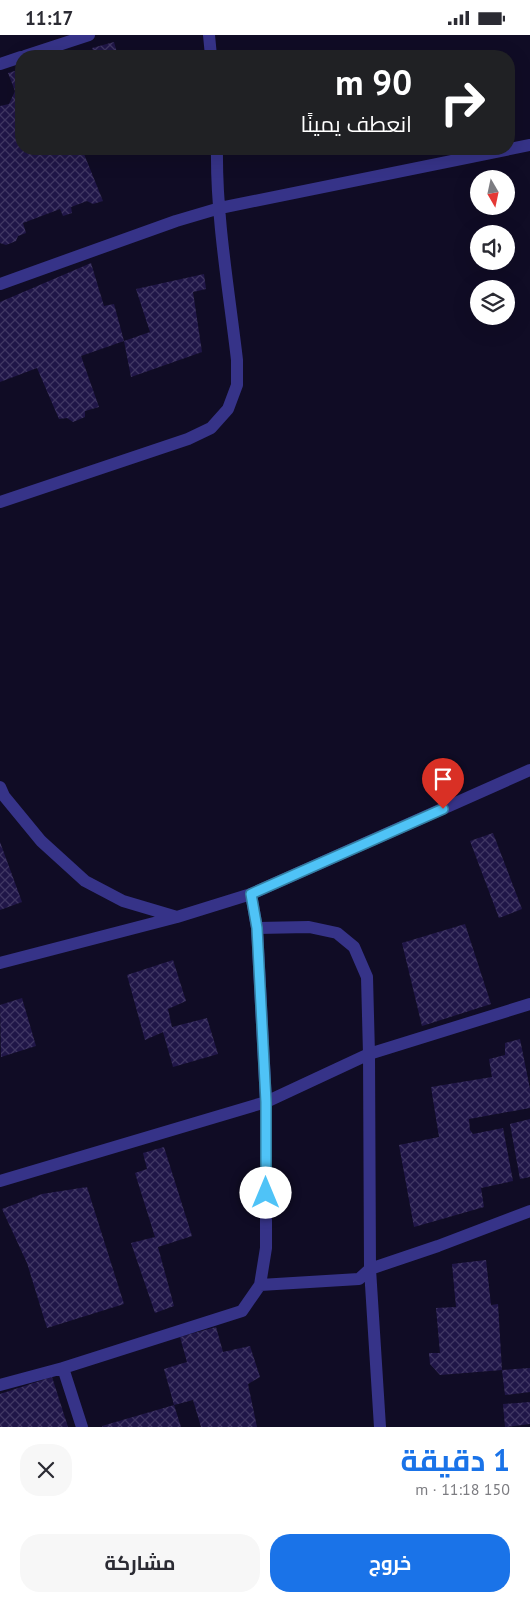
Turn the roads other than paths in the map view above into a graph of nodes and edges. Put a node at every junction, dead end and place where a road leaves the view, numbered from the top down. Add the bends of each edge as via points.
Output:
1 (89, 35) edge
2 (209, 35) edge
3 (44, 50) edge
4 (211, 50) edge
5 (15, 59) edge
6 (0, 64) edge
7 (530, 145) edge
8 (515, 148) edge
9 (217, 155) edge
10 (481, 155) edge
11 (220, 208) junction
12 (0, 284) edge
13 (0, 502) edge
14 (530, 770) edge
15 (0, 787) edge
16 (251, 894) junction
17 (177, 917) junction
18 (257, 928) junction
19 (0, 963) edge
20 (530, 1005) edge
21 (369, 1054) junction
22 (266, 1102) junction
23 (0, 1181) edge
24 (530, 1211) edge
25 (370, 1269) junction
26 (260, 1285) junction
27 (63, 1368) junction
28 (0, 1385) edge
29 (82, 1427) edge
30 (380, 1427) edge

1 - 3 street
2 - 4 street
5 - 6 street
7 - 8 street
9 - 11 street
10 - 11 street
11 - 12 street
11 - 13 street via 237,360 237,385 228,409 211,428 188,439
14 - 16 street
15 - 17 street via 4,797 41,841 85,881 123,901
16 - 17 street
16 - 18 street
17 - 19 street
18 - 21 street via 309,927 337,933 354,947 367,977
18 - 22 street
20 - 21 street
21 - 22 street
21 - 25 street
22 - 23 street
22 - 26 street via 266,1249
24 - 25 street
25 - 26 street via 359,1279
25 - 30 street
26 - 27 street via 242,1311
27 - 28 street
27 - 29 street

